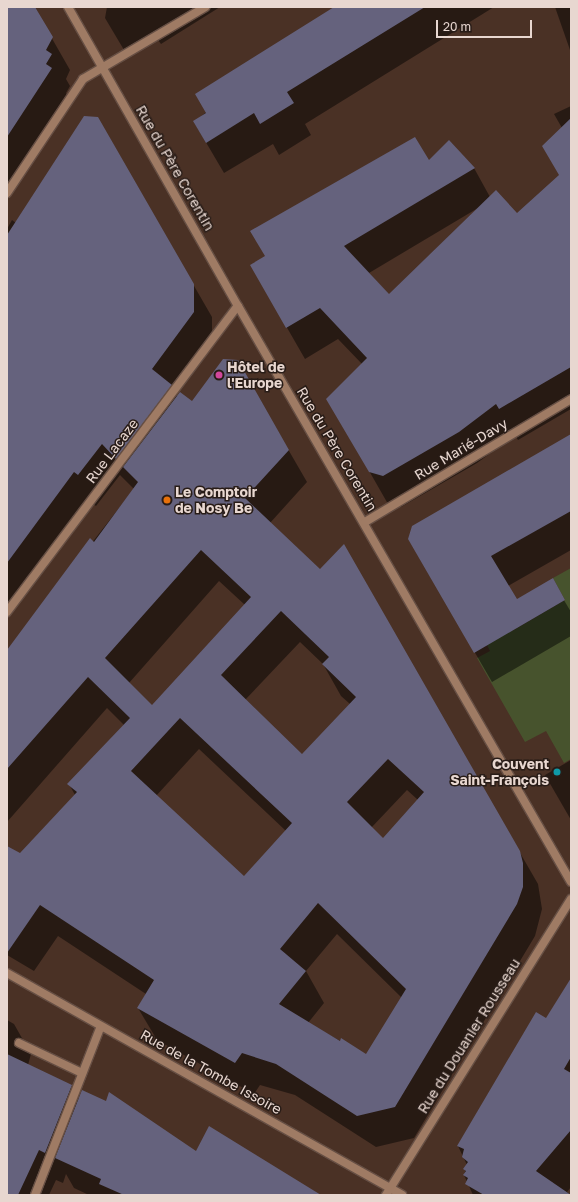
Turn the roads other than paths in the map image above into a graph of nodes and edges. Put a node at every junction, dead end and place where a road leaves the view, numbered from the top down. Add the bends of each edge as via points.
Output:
1 (68, 7) edge
2 (205, 7) edge
3 (102, 67) junction
4 (7, 194) edge
5 (238, 306) junction
6 (571, 399) edge
7 (365, 522) junction
8 (7, 612) edge
9 (571, 882) edge
10 (571, 899) edge
11 (7, 973) edge
12 (101, 1026) junction
13 (19, 1043) dead end
14 (82, 1073) junction
15 (387, 1191) edge
16 (35, 1195) edge
17 (402, 1195) edge

1 - 3 street, Rue du Père Corentin
2 - 3 street
3 - 4 street via 83,79 75,88
3 - 5 street, Rue du Père Corentin
5 - 7 street, Rue du Père Corentin
5 - 8 street, Rue Lacaze
6 - 7 street, Rue Marié-Davy
7 - 9 street, Rue du Père Corentin
10 - 15 street, Rue du Douanier Rousseau
11 - 12 street, Rue de la Tombe Issoire
12 - 14 street
12 - 15 street, Rue de la Tombe Issoire
13 - 14 street
14 - 16 street
15 - 17 street, Rue de la Tombe Issoire

